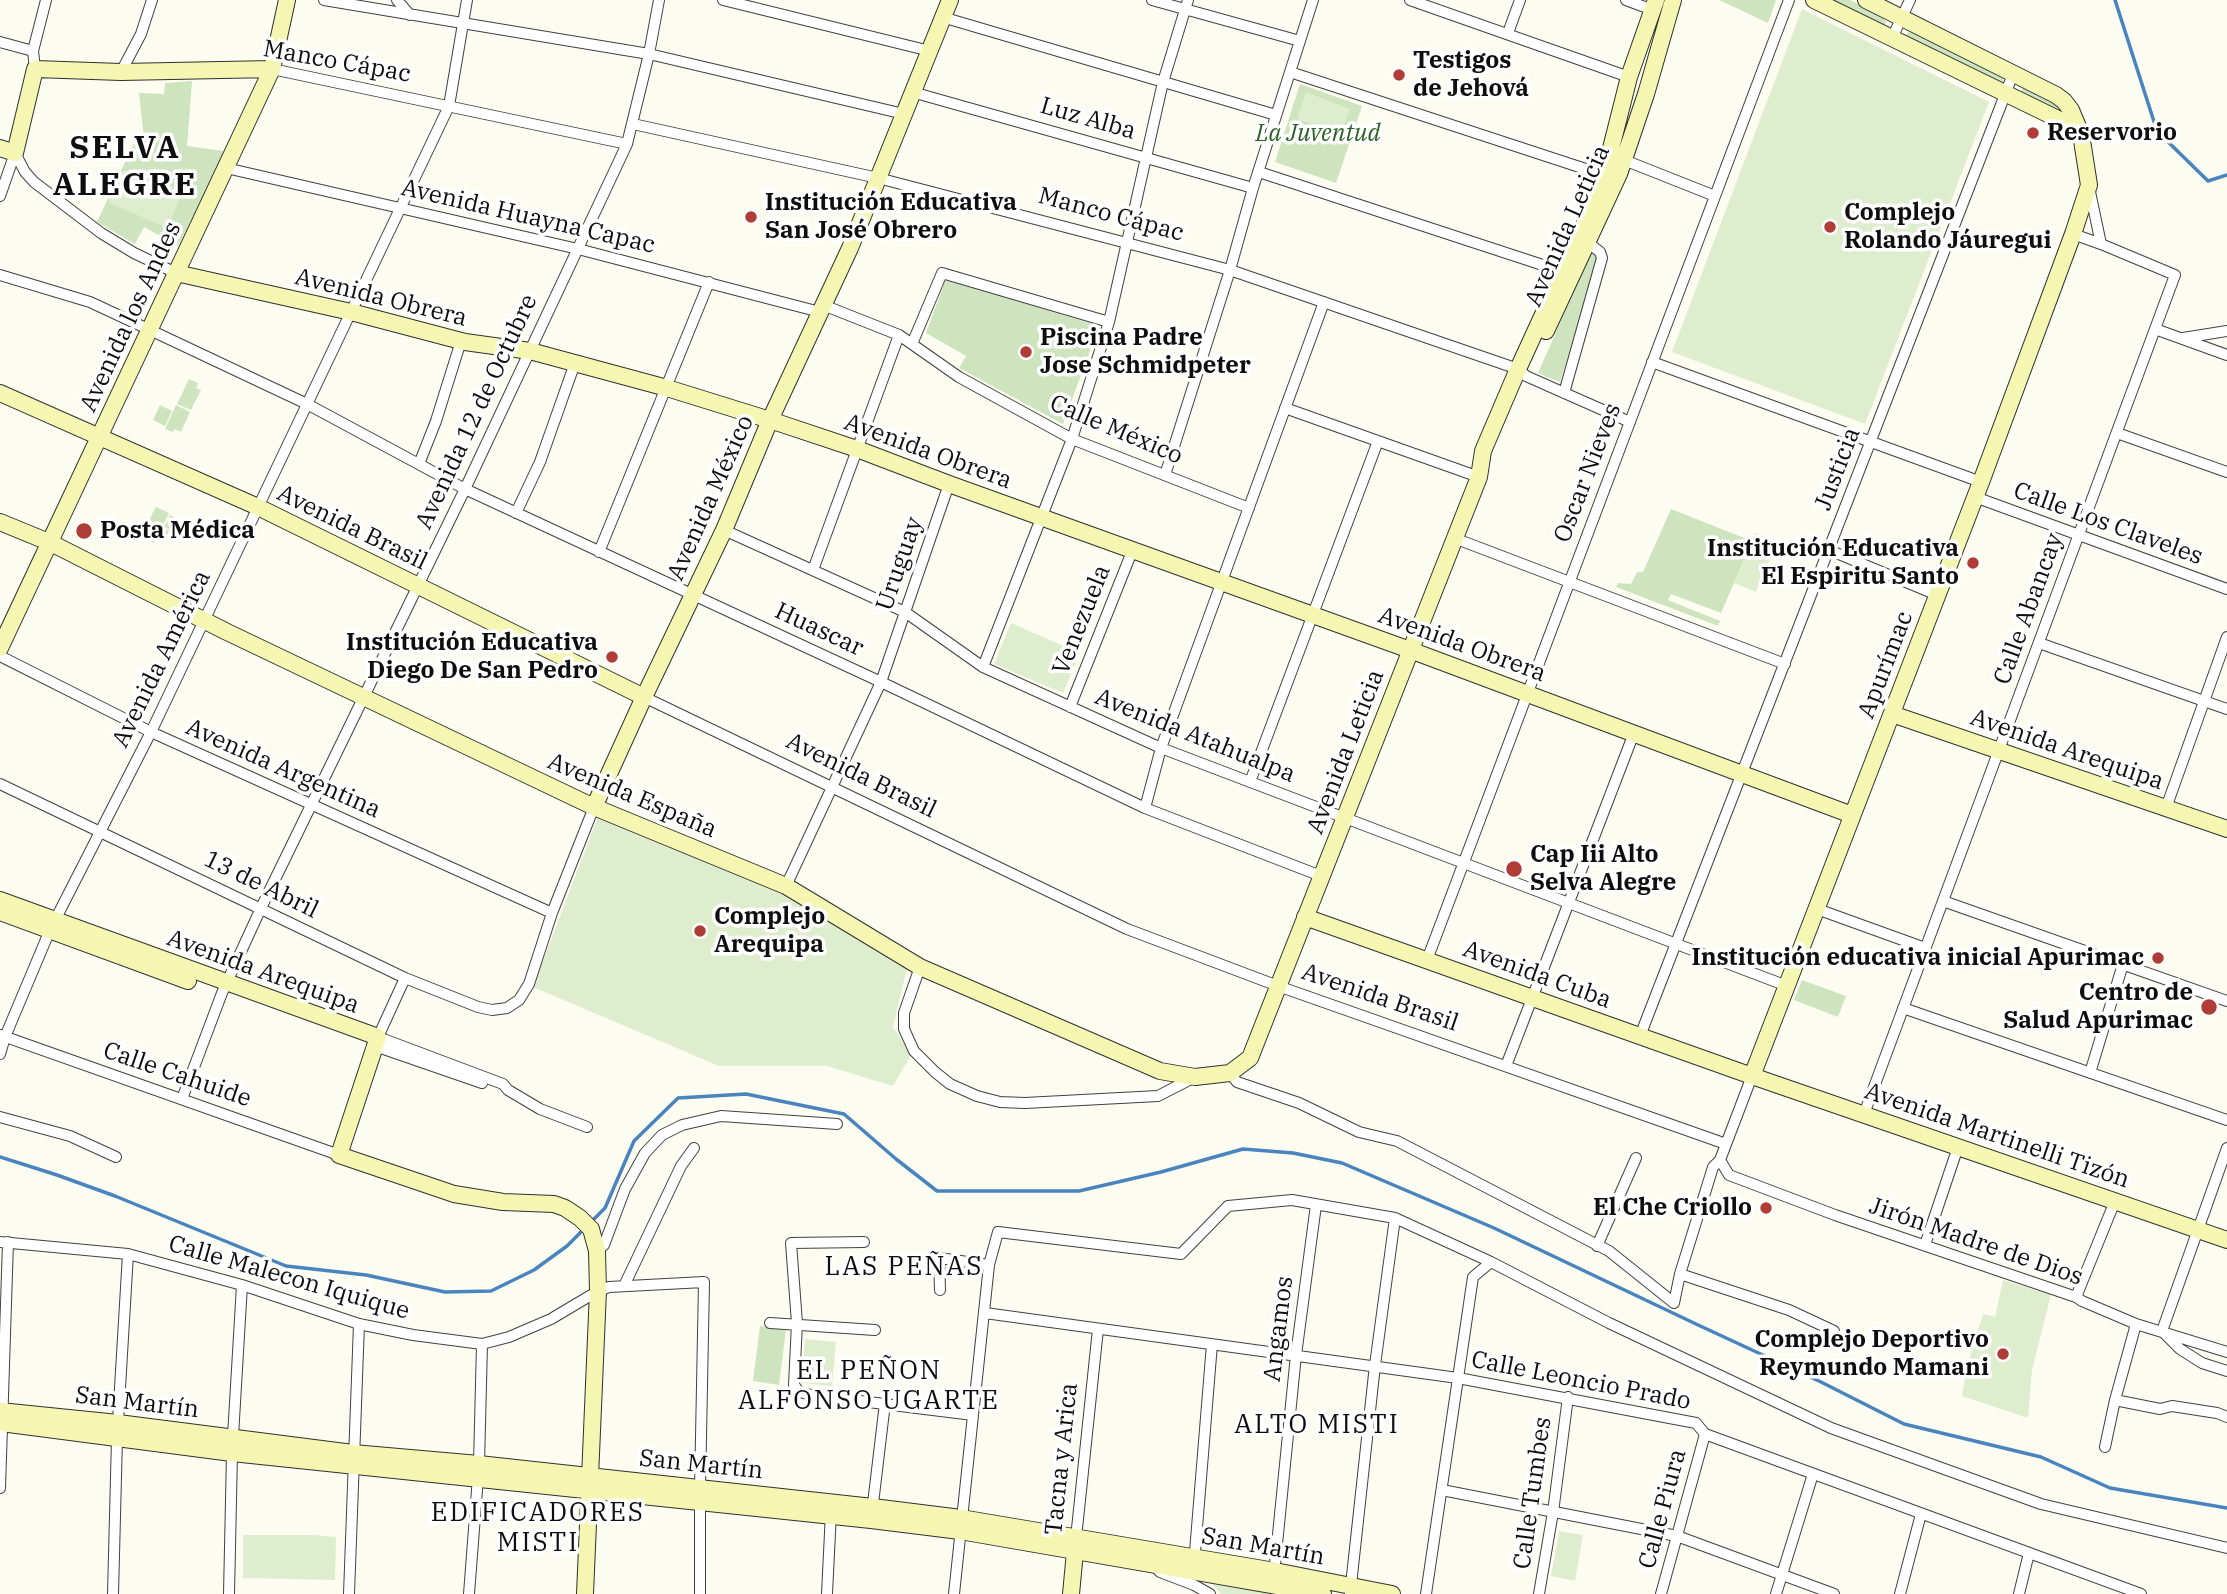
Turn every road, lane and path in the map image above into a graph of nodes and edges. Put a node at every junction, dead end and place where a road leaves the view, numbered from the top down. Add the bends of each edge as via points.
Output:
1 (46, 0) edge
2 (152, 0) edge
3 (287, 0) edge
4 (324, 0) edge
5 (397, 0) edge
6 (467, 0) edge
7 (659, 0) edge
8 (723, 0) edge
9 (950, 0) edge
10 (1152, 0) edge
11 (1313, 0) edge
12 (1520, 0) edge
13 (1626, 0) edge
14 (1673, 0) edge
15 (1788, 0) edge
16 (1814, 0) edge
17 (1866, 0) edge
18 (1910, 0) edge
19 (1415, 1) edge
20 (1187, 4) edge
21 (1655, 5) edge
22 (410, 15) junction
23 (942, 17) junction
24 (1901, 18) junction
25 (463, 24) junction
26 (1508, 33) junction
27 (1892, 38) junction
28 (1300, 41) junction
29 (0, 43) edge
30 (33, 51) junction
31 (930, 51) junction
32 (649, 54) junction
33 (35, 69) junction
34 (272, 69) junction
35 (121, 72) junction
36 (1290, 72) junction
37 (2013, 74) junction
38 (1629, 77) junction
39 (1163, 82) junction
40 (912, 92) junction
41 (2006, 94) junction
42 (449, 106) junction
43 (904, 114) junction
44 (1276, 115) junction
45 (633, 124) junction
46 (2081, 134) junction
47 (627, 144) junction
48 (8, 150) edge
49 (1145, 157) junction
50 (1617, 157) junction
51 (226, 168) junction
52 (1259, 172) junction
53 (1611, 177) junction
54 (878, 178) junction
55 (2089, 185) junction
56 (1253, 188) junction
57 (0, 196) edge
58 (1715, 196) junction
59 (401, 208) junction
60 (2073, 234) junction
61 (1127, 242) junction
62 (1587, 242) junction
63 (2101, 244) junction
64 (578, 249) junction
65 (1230, 270) junction
66 (1561, 271) junction
67 (176, 273) junction
68 (0, 275) edge
69 (709, 282) junction
70 (1324, 302) junction
71 (821, 309) junction
72 (351, 312) junction
73 (1109, 322) junction
74 (2155, 329) junction
75 (150, 330) junction
76 (2227, 331) edge
77 (899, 335) junction
78 (2180, 338) junction
79 (461, 341) junction
80 (912, 344) junction
81 (530, 351) junction
82 (2227, 355) edge
83 (1652, 362) junction
84 (575, 363) junction
85 (1522, 372) junction
86 (667, 388) junction
87 (0, 393) edge
88 (1564, 393) junction
89 (307, 404) junction
90 (1285, 408) junction
91 (770, 420) junction
92 (1630, 422) junction
93 (2117, 433) junction
94 (100, 436) junction
95 (1072, 439) junction
96 (1378, 441) junction
97 (1871, 442) junction
98 (857, 449) junction
99 (419, 464) junction
100 (1481, 470) junction
101 (2227, 472) edge
102 (1165, 475) junction
103 (1981, 482) junction
104 (950, 484) junction
105 (465, 489) junction
106 (1975, 498) junction
107 (258, 507) junction
108 (1249, 509) junction
109 (516, 513) junction
110 (1042, 516) junction
111 (0, 522) edge
112 (724, 530) junction
113 (2078, 535) junction
114 (1454, 538) junction
115 (51, 543) junction
116 (1133, 549) junction
117 (1829, 550) junction
118 (599, 552) junction
119 (813, 570) junction
120 (1222, 582) junction
121 (1569, 582) junction
122 (417, 586) junction
123 (2227, 589) edge
124 (693, 595) junction
125 (1937, 595) junction
126 (905, 612) junction
127 (1313, 615) junction
128 (204, 621) junction
129 (2227, 636) edge
130 (2039, 643) junction
131 (0, 649) edge
132 (1410, 650) junction
133 (0, 656) edge
134 (1784, 664) junction
135 (983, 667) junction
136 (881, 682) junction
137 (1527, 694) junction
138 (644, 697) junction
139 (364, 698) junction
140 (2204, 701) junction
141 (1070, 706) junction
142 (2227, 709) edge
143 (1892, 713) junction
144 (151, 732) junction
145 (1634, 733) junction
146 (1160, 748) junction
147 (1999, 750) junction
148 (1742, 774) junction
149 (1250, 782) junction
150 (0, 785) edge
151 (831, 787) junction
152 (310, 804) junction
153 (594, 807) junction
154 (1145, 808) junction
155 (2166, 808) junction
156 (1852, 815) junction
157 (1344, 818) junction
158 (2227, 829) edge
159 (100, 832) junction
160 (1463, 863) junction
161 (1321, 876) junction
162 (786, 886) junction
163 (0, 900) edge
164 (1943, 901) junction
165 (1569, 903) junction
166 (261, 908) junction
167 (1817, 909) junction
168 (0, 912) edge
169 (552, 913) junction
170 (1306, 916) junction
171 (52, 925) junction
172 (1676, 944) junction
173 (1925, 948) junction
174 (1427, 960) junction
175 (2123, 964) junction
176 (920, 967) junction
177 (405, 978) junction
178 (1278, 986) junction
179 (1787, 986) junction
180 (224, 988) junction
181 (1533, 998) junction
182 (2227, 1001) edge
183 (507, 1008) joint
184 (1903, 1008) junction
185 (2, 1036) edge
186 (1640, 1036) junction
187 (376, 1042) junction
188 (0, 1054) edge
189 (1506, 1066) junction
190 (1160, 1071) junction
191 (1230, 1073) junction
192 (2090, 1073) junction
193 (1752, 1076) junction
194 (1195, 1077) junction
195 (1158, 1096) junction
196 (182, 1099) junction
197 (1864, 1114) junction
198 (0, 1117) edge
199 (2227, 1120) edge
200 (837, 1124) dead end
201 (587, 1127) dead end
202 (1726, 1144) junction
203 (1958, 1147) junction
204 (694, 1148) dead end
205 (2227, 1148) edge
206 (340, 1155) junction
207 (116, 1157) dead end
208 (1636, 1158) dead end
209 (1720, 1160) junction
210 (2115, 1201) junction
211 (1316, 1205) junction
212 (1395, 1218) junction
213 (2198, 1230) junction
214 (2227, 1240) edge
215 (864, 1241) dead end
216 (4, 1242) edge
217 (1925, 1245) junction
218 (1597, 1246) junction
219 (597, 1251) junction
220 (128, 1254) junction
221 (1491, 1262) junction
222 (989, 1265) junction
223 (1680, 1274) junction
224 (242, 1285) junction
225 (624, 1286) junction
226 (940, 1290) dead end
227 (598, 1291) junction
228 (2076, 1297) junction
229 (985, 1313) junction
230 (770, 1323) dead end
231 (797, 1323) junction
232 (359, 1324) junction
233 (2136, 1324) junction
234 (1098, 1329) junction
235 (875, 1330) dead end
236 (1834, 1331) dead end
237 (2162, 1331) junction
238 (482, 1344) junction
239 (1212, 1344) junction
240 (2227, 1352) edge
241 (1296, 1355) junction
242 (1375, 1365) junction
243 (2227, 1371) edge
244 (1458, 1378) junction
245 (1568, 1397) junction
246 (2115, 1400) junction
247 (885, 1403) junction
248 (973, 1415) junction
249 (2, 1417) edge
250 (2227, 1417) edge
251 (117, 1431) junction
252 (1704, 1434) junction
253 (232, 1445) junction
254 (2105, 1447) dead end
255 (353, 1460) junction
256 (478, 1471) junction
257 (1813, 1474) junction
258 (589, 1483) junction
259 (0, 1488) edge
260 (1442, 1490) junction
261 (700, 1496) junction
262 (831, 1509) junction
263 (1553, 1512) junction
264 (872, 1513) junction
265 (1922, 1514) junction
266 (960, 1525) junction
267 (1677, 1536) junction
268 (1076, 1544) junction
269 (2227, 1548) edge
270 (2029, 1553) junction
271 (1154, 1558) junction
272 (1194, 1565) junction
273 (1781, 1574) junction
274 (1274, 1578) junction
275 (1351, 1590) edge
276 (1312, 1593) edge
277 (113, 1594) edge
278 (229, 1594) edge
279 (349, 1594) edge
280 (469, 1594) edge
281 (585, 1594) edge
282 (700, 1594) edge
283 (827, 1594) edge
284 (954, 1594) edge
285 (1071, 1594) edge
286 (1210, 1594) edge
287 (1392, 1594) edge
288 (1426, 1594) edge
289 (1539, 1594) edge
290 (1661, 1594) edge
291 (1776, 1594) edge
292 (1834, 1594) edge
293 (1900, 1594) edge
294 (2019, 1594) edge
295 (2140, 1594) edge

1 - 30 street
2 - 35 street
3 - 34 street, Avenida los Andes
4 - 22 street
5 - 22 street
6 - 25 street, Avenida América
7 - 32 street, Avenida 12 de Octubre
8 - 31 street
9 - 23 street, Avenida México
10 - 20 street
11 - 28 street
12 - 26 street
13 - 21 street
14 - 50 street, Avenida Leticia
15 - 58 street, Oscar Nieves
16 - 27 street
17 - 24 street
18 - 24 street
19 - 26 street
20 - 28 street
20 - 39 street
21 - 38 street, Avenida Leticia
22 - 25 street
23 - 31 street, Avenida México
23 - 39 street
24 - 27 street
24 - 37 street
25 - 32 street
25 - 42 street, Avenida América
26 - 38 street
27 - 41 street
28 - 36 street
29 - 30 street
30 - 33 street
31 - 40 street, Avenida México
32 - 43 street
32 - 45 street, Avenida 12 de Octubre
33 - 35 street, Manco Cápac
33 - 48 street
34 - 35 street, Manco Cápac
34 - 42 street, Manco Cápac
34 - 51 street, Avenida los Andes
36 - 44 street
36 - 53 street
37 - 41 street, Justicia
37 - 46 street via 2064,101
38 - 50 street, Avenida Leticia
39 - 44 street
39 - 49 street
40 - 43 street, Avenida México
40 - 49 street, Luz Alba
41 - 46 street
41 - 97 street, Justicia
42 - 47 street, Manco Cápac
42 - 59 street, Avenida América
43 - 54 street, Avenida México
44 - 52 street
45 - 47 street, Avenida 12 de Octubre
45 - 54 street, Manco Cápac
46 - 55 street
47 - 64 street, Avenida 12 de Octubre
48 - 57 street
48 - 67 street, Avenida Obrera via 34,183 101,233
49 - 56 street, Luz Alba
49 - 61 street
50 - 53 street, Avenida Leticia
50 - 58 street
51 - 59 street, Avenida Huayna Capac
51 - 67 street, Avenida los Andes
52 - 56 street
52 - 66 street
53 - 62 street, Avenida Leticia
53 - 66 street, Avenida Leticia via 1601,188
54 - 61 street, Manco Cápac
54 - 71 street, Avenida México
55 - 60 street, Apurímac
55 - 63 street
56 - 65 street
58 - 83 street, Oscar Nieves
59 - 64 street, Avenida Huayna Capac
59 - 72 street, Avenida América
60 - 63 street
60 - 103 street, Apurímac
61 - 65 street, Manco Cápac
61 - 73 street
62 - 85 street, Avenida Leticia
62 - 88 street via 1602,258
63 - 74 street, Calle Abancay via 2175,275
64 - 69 street, Avenida Huayna Capac
64 - 81 street, Avenida 12 de Octubre
65 - 70 street, Manco Cápac
65 - 102 street
66 - 85 street, Avenida Leticia
67 - 72 street, Avenida Obrera
67 - 75 street, Avenida los Andes
68 - 75 street via 90,302
69 - 71 street, Avenida Huayna Capac
69 - 86 street
70 - 85 street, Manco Cápac
70 - 90 street
71 - 77 street, Calle México
71 - 91 street, Avenida México
72 - 79 street, Avenida Obrera
72 - 89 street, Avenida América
73 - 80 street via 942,273
73 - 95 street
74 - 78 street
74 - 93 street, Calle Abancay
75 - 89 street
75 - 94 street, Avenida los Andes
76 - 78 street
77 - 80 street, Calle México
77 - 98 street
78 - 82 street
79 - 81 street, Avenida Obrera
79 - 99 street
80 - 95 street, Calle México via 959,377
81 - 84 street, Avenida Obrera
81 - 105 street, Avenida 12 de Octubre
83 - 92 street, Oscar Nieves
83 - 97 street
84 - 86 street, Avenida Obrera
84 - 109 street via 540,463
85 - 88 street, Manco Cápac
85 - 100 street, Avenida Leticia via 1483,452
86 - 91 street, Avenida Obrera
86 - 118 street
87 - 94 street, Avenida Brasil
88 - 92 street, Manco Cápac
89 - 99 street, Huascar
89 - 107 street, Avenida América
90 - 96 street
90 - 108 street
91 - 98 street, Avenida Obrera
91 - 112 street, Avenida México
92 - 121 street, Oscar Nieves
93 - 101 street
93 - 113 street, Calle Abancay
94 - 107 street, Avenida Brasil
94 - 115 street, Avenida los Andes
95 - 102 street, Calle México
95 - 110 street
96 - 100 street
96 - 127 street
97 - 103 street
97 - 117 street, Justicia
98 - 104 street, Avenida Obrera
98 - 119 street
99 - 105 street, Huascar
100 - 114 street, Avenida Leticia
102 - 108 street, Calle México
103 - 106 street, Apurímac
104 - 110 street, Avenida Obrera
104 - 126 street, Uruguay
105 - 109 street, Huascar
105 - 122 street, Avenida 12 de Octubre
106 - 113 street, Calle Los Claveles
106 - 125 street, Apurímac
107 - 122 street, Avenida Brasil
107 - 128 street, Avenida América
108 - 120 street
109 - 118 street, Huascar
110 - 116 street, Avenida Obrera
110 - 135 street
111 - 115 street, Avenida España
112 - 119 street, Avenida Atahualpa
112 - 124 street, Avenida México
113 - 123 street, Calle Los Claveles
113 - 130 street, Calle Abancay
114 - 121 street
114 - 132 street, Avenida Leticia
115 - 128 street, Avenida España
115 - 131 street, Avenida los Andes
116 - 120 street, Avenida Obrera
116 - 141 street, Venezuela
117 - 125 street
117 - 134 street, Justicia
118 - 124 street, Huascar
119 - 126 street, Avenida Atahualpa
120 - 127 street, Avenida Obrera
120 - 146 street
121 - 134 street
121 - 137 street, Oscar Nieves
122 - 138 street, Avenida Brasil
122 - 139 street, Avenida 12 de Octubre
124 - 136 street, Huascar
124 - 138 street, Avenida México
125 - 143 street, Apurímac
126 - 135 street, Avenida Atahualpa
126 - 136 street, Uruguay
127 - 132 street, Avenida Obrera
127 - 149 street
128 - 139 street, Avenida España
128 - 144 street, Avenida América
129 - 140 street
130 - 140 street
130 - 147 street, Calle Abancay
132 - 137 street, Avenida Obrera
132 - 157 street, Avenida Leticia
133 - 144 street, Avenida Argentina
134 - 148 street, Justicia
135 - 141 street, Avenida Atahualpa
136 - 151 street, Uruguay
136 - 154 street, Huascar
137 - 145 street, Avenida Obrera
137 - 160 street, Oscar Nieves
138 - 151 street, Avenida Brasil
138 - 153 street, Avenida México
139 - 152 street, Avenida 12 de Octubre
139 - 153 street, Avenida España
140 - 142 street
140 - 155 street
141 - 146 street, Avenida Atahualpa
143 - 147 street, Avenida Arequipa
143 - 156 street, Apurímac
144 - 152 street, Avenida Argentina
144 - 159 street, Avenida América
145 - 148 street, Avenida Obrera
145 - 165 street
146 - 149 street, Avenida Atahualpa
146 - 154 street
147 - 155 street, Avenida Arequipa
147 - 164 street, Calle Abancay
148 - 156 street, Avenida Obrera
148 - 172 street, Justicia
149 - 157 street, Avenida Atahualpa
150 - 159 street, 13 de Abril
151 - 162 street, Uruguay
151 - 178 street, Avenida Brasil via 1127,929
152 - 166 street, Avenida 12 de Octubre
152 - 169 street, Avenida Argentina
153 - 162 street, Avenida España
153 - 169 street, Avenida México
154 - 161 street, Huascar
155 - 158 street, Avenida Arequipa
156 - 167 street, Apurímac
157 - 160 street, Avenida Atahualpa
157 - 161 street, Avenida Leticia
159 - 166 street, 13 de Abril
159 - 171 street, Avenida América
160 - 165 street, Avenida Atahualpa
160 - 174 street, Oscar Nieves
161 - 170 street, Avenida Leticia
162 - 176 street, Avenida España
163 - 171 street, Avenida Arequipa
164 - 173 street, Calle Abancay
164 - 175 street
165 - 172 street, Avenida Atahualpa
165 - 181 street
166 - 177 street, 13 de Abril
166 - 180 street, Avenida 12 de Octubre
167 - 173 street
167 - 179 street, Apurímac
168 - 171 street, Avenida Arequipa
169 - 183 street, Avenida México via 529,984
170 - 174 street, Avenida Cuba
170 - 178 street, Avenida Leticia
171 - 180 street, Avenida Arequipa
171 - 185 street, Avenida América
172 - 179 street, Avenida Atahualpa
172 - 186 street, Justicia
173 - 184 street, Calle Abancay
174 - 181 street, Avenida Cuba
175 - 182 street
175 - 192 street
176 - 190 street, Avenida España
176 - 195 street via 904,1013 904,1029 914,1051 950,1084 1000,1102
177 - 183 street, 13 de Abril via 478,1007
177 - 187 street
178 - 189 street, Avenida Brasil
178 - 191 street, Avenida Leticia via 1250,1058
179 - 193 street, Apurímac
180 - 187 street, Avenida Arequipa
180 - 196 street, Avenida 12 de Octubre
181 - 186 street, Avenida Cuba
181 - 189 street
184 - 192 street
184 - 197 street, Calle Abancay
185 - 188 street, Avenida América
185 - 196 street, Calle Cahuide
186 - 193 street, Avenida Cuba
187 - 201 street, Avenida Arequipa via 508,1090 540,1109
187 - 206 street
189 - 202 street, Avenida Brasil
190 - 194 street, Avenida España
190 - 195 street
191 - 194 street, Avenida España
191 - 218 street via 1237,1082 1299,1103 1359,1132 1397,1142
192 - 199 street
193 - 197 street, Avenida Martinelli Tizón
193 - 202 street, Apurímac
194 - 195 street
196 - 206 street, Calle Cahuide
197 - 203 street, Avenida Martinelli Tizón
198 - 207 street via 70,1136
200 - 219 street via 721,1116 662,1135 645,1153 625,1189 604,1245
202 - 209 street, Apurímac
203 - 210 street, Avenida Martinelli Tizón
203 - 217 street
204 - 225 street
205 - 213 street
206 - 219 street via 454,1194 565,1208 586,1224
208 - 218 street
209 - 217 street, Jirón Madre de Dios via 1730,1175
209 - 223 street, Apurímac via 1713,1167
210 - 213 street, Avenida Martinelli Tizón
210 - 228 street
211 - 212 street
211 - 222 street via 1292,1200 1228,1206 1181,1254 998,1232
211 - 241 street, Angamos
212 - 221 street
212 - 242 street
213 - 214 street, Avenida Martinelli Tizón
213 - 237 street
215 - 231 street via 791,1243
216 - 220 street, Calle Malecon Iquique
216 - 249 street
217 - 228 street, Jirón Madre de Dios
218 - 223 street, Apurímac via 1674,1303
219 - 227 street
220 - 224 street, Calle Malecon Iquique
220 - 251 street
221 - 244 street via 1474,1277
221 - 269 street via 1831,1428 2041,1504
222 - 226 street via 939,1258
222 - 229 street
223 - 236 street via 1789,1310
224 - 232 street, Calle Malecon Iquique
224 - 253 street
225 - 227 street
225 - 261 street via 704,1282
227 - 238 street, Calle Malecon Iquique via 551,1320
227 - 258 street
228 - 233 street, Jirón Madre de Dios
229 - 234 street, Calle Leoncio Prado
229 - 248 street
230 - 231 street
231 - 235 street
231 - 247 street via 794,1385 799,1392
232 - 238 street, Calle Malecon Iquique
232 - 255 street
233 - 237 street, Jirón Madre de Dios
233 - 246 street
234 - 239 street, Calle Leoncio Prado
234 - 268 street, Tacna y Arica
237 - 240 street, Jirón Madre de Dios
237 - 243 street via 2202,1363
238 - 256 street
239 - 241 street, Calle Leoncio Prado
239 - 272 street
241 - 242 street, Calle Leoncio Prado
241 - 274 street, Angamos
242 - 244 street, Calle Leoncio Prado
242 - 275 street
244 - 245 street, Calle Leoncio Prado
244 - 260 street
245 - 252 street, Calle Leoncio Prado via 1696,1423
245 - 263 street, Calle Tumbes
246 - 250 street
246 - 254 street
247 - 248 street
247 - 264 street
248 - 266 street
249 - 251 street, San Martín
249 - 259 street
251 - 253 street, San Martín
251 - 277 street
252 - 257 street, Calle Leoncio Prado
252 - 267 street, Calle Piura
253 - 255 street, San Martín
253 - 278 street
255 - 256 street, San Martín
255 - 279 street
256 - 258 street, San Martín
256 - 280 street
257 - 265 street, Calle Leoncio Prado
257 - 273 street
258 - 261 street, San Martín
258 - 281 street
260 - 263 street
260 - 288 street
261 - 262 street, San Martín
261 - 282 street
262 - 264 street, San Martín
262 - 283 street
263 - 267 street
263 - 289 street, Calle Tumbes
264 - 266 street, San Martín
265 - 270 street, Calle Leoncio Prado
265 - 293 street
266 - 268 street, San Martín
266 - 284 street
267 - 273 street
267 - 290 street, Calle Piura
268 - 271 street, San Martín
268 - 285 street, Tacna y Arica
270 - 294 street
270 - 295 street, Calle Leoncio Prado
271 - 272 street, San Martín
271 - 286 street via 1160,1572
272 - 274 street, San Martín
273 - 291 street
273 - 292 street
274 - 275 street, San Martín
274 - 276 street, San Martín
275 - 287 street, San Martín

